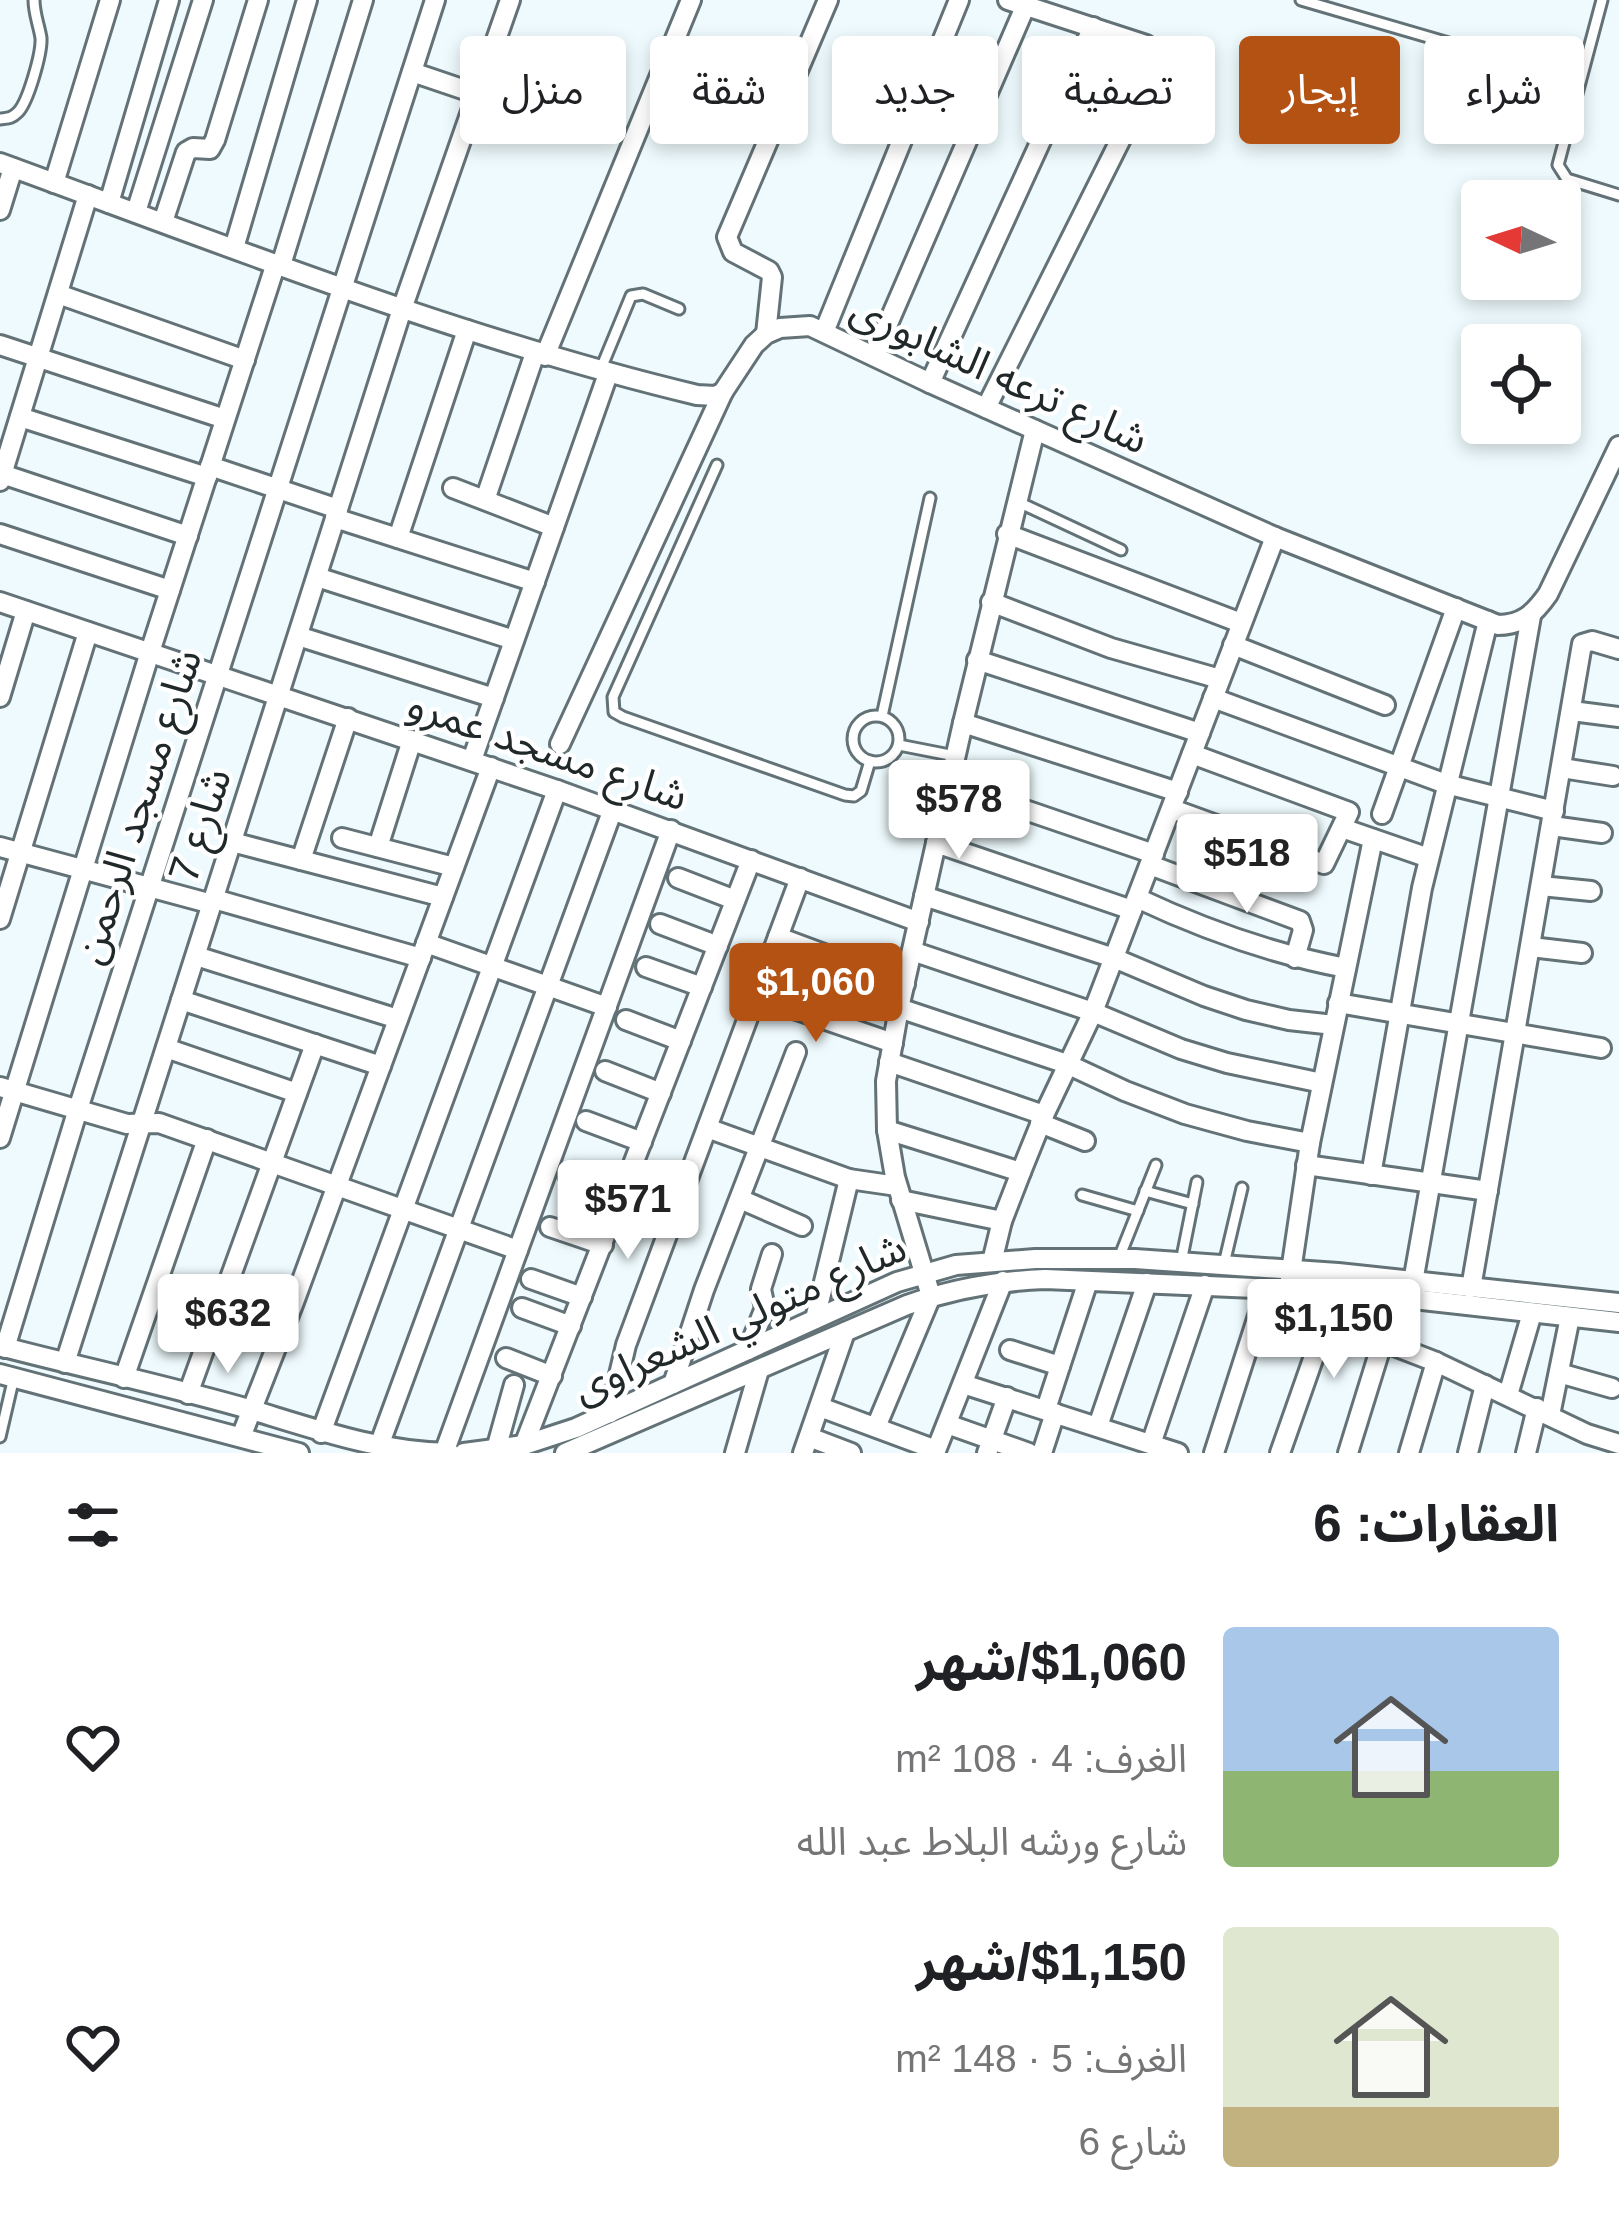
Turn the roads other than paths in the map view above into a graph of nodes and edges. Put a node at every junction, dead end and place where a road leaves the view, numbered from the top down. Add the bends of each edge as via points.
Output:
1 (34, 0) edge
2 (110, 0) edge
3 (169, 0) edge
4 (203, 0) edge
5 (258, 0) edge
6 (307, 0) edge
7 (363, 0) edge
8 (435, 0) edge
9 (510, 0) edge
10 (691, 0) edge
11 (827, 0) edge
12 (959, 0) edge
13 (1301, 0) edge
14 (1602, 0) edge
15 (1021, 2) edge
16 (1093, 27) junction
17 (498, 36) edge
18 (1425, 36) edge
19 (1584, 66) edge
20 (412, 72) junction
21 (460, 88) edge
22 (0, 118) edge
23 (460, 144) edge
24 (1562, 144) edge
25 (7, 166) edge
26 (54, 183) junction
27 (88, 195) junction
28 (1619, 195) edge
29 (109, 202) junction
30 (0, 210) edge
31 (136, 212) junction
32 (163, 222) junction
33 (234, 248) junction
34 (278, 264) junction
35 (341, 287) junction
36 (58, 294) junction
37 (679, 308) dead end
38 (402, 309) junction
39 (467, 330) junction
40 (824, 332) junction
41 (766, 334) junction
42 (0, 345) edge
43 (540, 354) junction
44 (874, 356) junction
45 (38, 357) junction
46 (245, 360) junction
47 (603, 373) junction
48 (930, 383) junction
49 (723, 392) junction
50 (986, 408) junction
51 (20, 417) junction
52 (225, 419) junction
53 (1035, 430) junction
54 (1619, 446) edge
55 (716, 465) dead end
56 (208, 472) junction
57 (1, 477) edge
58 (277, 488) junction
59 (453, 488) dead end
60 (931, 498) dead end
61 (485, 500) junction
62 (1016, 501) junction
63 (337, 514) junction
64 (554, 526) junction
65 (0, 534) edge
66 (1007, 534) junction
67 (188, 536) junction
68 (1275, 537) junction
69 (398, 538) junction
70 (1121, 550) dead end
71 (317, 577) junction
72 (535, 582) junction
73 (170, 590) junction
74 (0, 602) edge
75 (991, 602) junction
76 (1456, 608) junction
77 (26, 611) junction
78 (1531, 616) junction
79 (1487, 621) junction
80 (1240, 623) junction
81 (88, 632) junction
82 (298, 636) junction
83 (514, 640) junction
84 (1233, 645) junction
85 (1619, 649) edge
86 (150, 652) junction
87 (977, 660) junction
88 (217, 675) junction
89 (1220, 679) junction
90 (279, 695) junction
91 (0, 697) edge
92 (494, 698) junction
93 (1213, 698) junction
94 (1385, 705) dead end
95 (1571, 711) junction
96 (882, 716) junction
97 (1619, 716) edge
98 (348, 718) junction
99 (963, 723) junction
100 (1200, 733) junction
101 (412, 740) junction
102 (560, 744) dead end
103 (899, 745) junction
104 (1192, 754) junction
105 (955, 756) junction
106 (870, 761) junction
107 (482, 764) junction
108 (1398, 767) junction
109 (1562, 768) junction
110 (1613, 776) dead end
111 (949, 784) junction
112 (1446, 784) junction
113 (557, 790) junction
114 (1499, 799) junction
115 (1175, 801) junction
116 (614, 809) junction
117 (1382, 814) dead end
118 (1553, 818) junction
119 (1345, 820) junction
120 (671, 830) junction
121 (1602, 833) dead end
122 (342, 838) dead end
123 (1373, 838) junction
124 (232, 842) junction
125 (936, 843) junction
126 (0, 847) edge
127 (378, 847) junction
128 (21, 852) junction
129 (1429, 858) junction
130 (1152, 859) junction
131 (301, 860) junction
132 (751, 860) junction
133 (454, 867) junction
134 (83, 869) junction
135 (678, 878) dead end
136 (800, 878) junction
137 (1541, 886) junction
138 (149, 887) junction
139 (1591, 891) dead end
140 (924, 896) junction
141 (443, 897) junction
142 (735, 900) junction
143 (213, 901) junction
144 (1135, 904) junction
145 (0, 920) edge
146 (919, 922) junction
147 (660, 924) dead end
148 (778, 938) junction
149 (718, 946) junction
150 (1531, 947) junction
151 (423, 950) junction
152 (912, 952) junction
153 (1582, 953) dead end
154 (196, 956) junction
155 (1114, 958) junction
156 (1295, 958) junction
157 (492, 966) junction
158 (646, 967) dead end
159 (1346, 968) junction
160 (905, 984) junction
161 (548, 986) junction
162 (702, 987) junction
163 (756, 995) junction
164 (182, 1000) junction
165 (1338, 1004) junction
166 (607, 1006) junction
167 (899, 1007) junction
168 (1093, 1012) junction
169 (1400, 1014) junction
170 (398, 1019) junction
171 (626, 1021) dead end
172 (1458, 1023) junction
173 (1334, 1025) junction
174 (1516, 1033) junction
175 (681, 1041) junction
176 (315, 1044) junction
177 (166, 1048) junction
178 (1601, 1048) dead end
179 (796, 1052) dead end
180 (891, 1052) junction
181 (1067, 1064) junction
182 (381, 1066) junction
183 (605, 1071) dead end
184 (1322, 1083) junction
185 (7, 1089) edge
186 (661, 1093) junction
187 (297, 1094) junction
188 (78, 1109) junction
189 (1042, 1119) junction
190 (586, 1121) dead end
191 (141, 1124) junction
192 (707, 1128) junction
193 (887, 1130) junction
194 (0, 1138) edge
195 (207, 1139) junction
196 (1085, 1141) dead end
197 (642, 1142) junction
198 (1310, 1143) junction
199 (760, 1147) junction
200 (271, 1162) junction
201 (1156, 1165) dead end
202 (1306, 1166) junction
203 (1021, 1172) junction
204 (568, 1175) dead end
205 (1371, 1175) junction
206 (848, 1179) junction
207 (1197, 1182) dead end
208 (1430, 1183) junction
209 (337, 1186) junction
210 (1242, 1188) dead end
211 (1145, 1191) junction
212 (1488, 1191) junction
213 (899, 1193) junction
214 (622, 1194) junction
215 (1082, 1195) dead end
216 (740, 1199) junction
217 (1192, 1204) junction
218 (403, 1209) junction
219 (1138, 1211) junction
220 (1002, 1222) junction
221 (802, 1226) dead end
222 (550, 1227) dead end
223 (459, 1229) junction
224 (603, 1245) junction
225 (518, 1250) junction
226 (772, 1254) dead end
227 (1119, 1258) junction
228 (992, 1262) junction
229 (1181, 1262) junction
230 (1224, 1264) junction
231 (923, 1272) junction
232 (531, 1279) dead end
233 (1290, 1279) junction
234 (1088, 1281) junction
235 (1004, 1282) junction
236 (1413, 1282) junction
237 (1147, 1283) junction
238 (1205, 1285) junction
239 (1267, 1288) junction
240 (1471, 1288) junction
241 (1337, 1292) junction
242 (931, 1296) junction
243 (583, 1297) junction
244 (1619, 1303) edge
245 (522, 1308) dead end
246 (1532, 1313) junction
247 (1570, 1317) junction
248 (815, 1319) junction
249 (1327, 1320) junction
250 (1619, 1322) edge
251 (572, 1326) junction
252 (845, 1332) junction
253 (1383, 1340) junction
254 (3, 1347) edge
255 (748, 1350) junction
256 (1010, 1350) dead end
257 (506, 1358) dead end
258 (1436, 1362) junction
259 (65, 1363) junction
260 (1060, 1366) junction
261 (759, 1370) junction
262 (1558, 1373) junction
263 (7, 1375) edge
264 (552, 1376) junction
265 (124, 1378) junction
266 (514, 1384) dead end
267 (673, 1384) junction
268 (963, 1384) junction
269 (1485, 1385) junction
270 (1612, 1388) dead end
271 (188, 1394) junction
272 (1508, 1395) junction
273 (1007, 1397) junction
274 (820, 1407) junction
275 (251, 1410) junction
276 (1051, 1411) junction
277 (1544, 1411) junction
278 (610, 1413) junction
279 (947, 1424) junction
280 (876, 1427) junction
281 (1102, 1428) junction
282 (321, 1433) junction
283 (0, 1437) edge
284 (241, 1437) junction
285 (1584, 1443) edge
286 (1619, 1444) edge
287 (524, 1445) junction
288 (806, 1445) edge
289 (379, 1446) junction
290 (989, 1446) edge
291 (1145, 1446) edge
292 (495, 1451) edge
293 (936, 1451) edge
294 (299, 1453) edge
295 (447, 1453) edge
296 (464, 1453) edge
297 (565, 1453) edge
298 (735, 1453) edge
299 (850, 1453) edge
300 (1029, 1453) edge
301 (1042, 1453) edge
302 (1100, 1453) edge
303 (1178, 1453) edge
304 (1214, 1453) edge
305 (1280, 1453) edge
306 (1348, 1453) edge
307 (1409, 1453) edge
308 (1468, 1453) edge
309 (1526, 1453) edge

1 - 22 lane via 40,57 20,110
2 - 26 street
3 - 29 street
4 - 31 street
5 - 32 street via 213,145 186,152
6 - 33 street
7 - 34 street
8 - 20 street, شارع مسجد الرحمن
9 - 17 street, شارع 7
10 - 43 street
11 - 41 street via 727,237 733,252 772,277
12 - 40 street
13 - 18 lane
14 - 19 lane
15 - 16 street
15 - 44 street
16 - 48 street
16 - 50 street via 1146,44 1154,73
20 - 21 street
20 - 35 street, شارع مسجد الرحمن
23 - 38 street, شارع 7
24 - 28 lane via 1558,159 1567,179
25 - 26 street
25 - 30 street
26 - 27 street
27 - 29 street
27 - 36 street
29 - 31 street
31 - 32 street
32 - 33 street
33 - 34 street
34 - 35 street
34 - 46 street
35 - 38 street
35 - 58 street, شارع مسجد الرحمن
36 - 45 street
36 - 46 street
37 - 47 lane via 631,296
38 - 39 street
38 - 63 street, شارع 7
39 - 43 street
39 - 69 street
40 - 41 street, شارع ترعه الشابورى via 795,325
40 - 44 street, شارع ترعه الشابورى
41 - 49 street
42 - 45 street
43 - 47 street
43 - 61 street
44 - 48 street, شارع ترعه الشابورى
45 - 51 street
45 - 52 street
46 - 52 street
47 - 49 street via 697,395
47 - 64 street
48 - 50 street, شارع ترعه الشابورى
49 - 102 street
50 - 53 street, شارع ترعه الشابورى
51 - 56 street
51 - 57 street
52 - 56 street
53 - 62 street
53 - 68 street, شارع ترعه الشابورى
54 - 78 street
55 - 106 lane via 613,697 614,712 845,795 862,791
56 - 58 street
56 - 67 street
57 - 67 street
58 - 63 street
58 - 88 street, شارع مسجد الرحمن
59 - 61 street
60 - 96 lane
61 - 64 street
62 - 66 street
62 - 70 lane
63 - 69 street
63 - 71 street, شارع 7
64 - 72 street
65 - 73 street
66 - 75 street
66 - 80 street
67 - 73 street
68 - 76 street, شارع ترعه الشابورى
68 - 80 street
69 - 72 street
71 - 82 street, شارع 7
71 - 83 street
72 - 83 street
73 - 86 street
74 - 77 street, شارع مسجد عمرو
75 - 87 street
75 - 89 street
76 - 79 street, شارع ترعه الشابورى
76 - 108 street
77 - 81 street, شارع مسجد عمرو
77 - 91 street
78 - 79 street, شارع ترعه الشابورى via 1511,625
78 - 114 street
79 - 112 street
80 - 84 street
81 - 86 street, شارع مسجد عمرو
81 - 128 street
82 - 90 street, شارع 7
82 - 92 street
83 - 92 street
84 - 89 street
84 - 94 street
85 - 95 street via 1582,644
86 - 88 street, شارع مسجد عمرو
86 - 134 street
87 - 99 street
87 - 100 street
88 - 90 street, شارع مسجد عمرو
88 - 138 street, شارع مسجد الرحمن
89 - 93 street
90 - 98 street, شارع مسجد عمرو
90 - 124 street, شارع 7
92 - 107 street
93 - 100 street
93 - 108 street
95 - 97 street
95 - 109 street
96 - 103 lane via 898,730
96 - 106 lane via 861,720 854,732 854,747
98 - 101 street, شارع مسجد عمرو
98 - 131 street
99 - 105 street
99 - 115 street
100 - 104 street
101 - 107 street, شارع مسجد عمرو
101 - 127 street
103 - 105 lane
103 - 106 lane via 891,757
104 - 115 street
104 - 119 street
105 - 111 street
107 - 113 street, شارع مسجد عمرو
107 - 133 street
108 - 112 street
108 - 117 street
109 - 110 street
109 - 118 street
111 - 125 street
111 - 130 street
112 - 114 street
112 - 129 street
113 - 116 street, شارع مسجد عمرو
113 - 157 street
114 - 118 street
114 - 172 street
115 - 119 street via 1320,864
115 - 130 street
116 - 120 street, شارع مسجد عمرو
116 - 161 street
118 - 121 street
118 - 137 street
119 - 123 street
120 - 132 street, شارع مسجد عمرو
120 - 166 street
122 - 127 street
123 - 129 street
123 - 159 street
124 - 131 street
124 - 143 street, شارع 7
125 - 140 street
125 - 144 street
126 - 128 street
127 - 133 street
128 - 134 street
128 - 145 street
129 - 169 street
130 - 144 street
130 - 156 street via 1300,921
131 - 141 street
132 - 136 street, شارع مسجد عمرو
132 - 142 street
133 - 141 street
134 - 138 street
134 - 185 street
135 - 142 street
136 - 146 street, شارع مسجد عمرو
136 - 148 street
137 - 139 street
137 - 150 street
138 - 143 street
138 - 188 street, شارع مسجد الرحمن
140 - 146 street
140 - 155 street
141 - 151 street
142 - 149 street
143 - 151 street
143 - 154 street, شارع 7
144 - 155 street
144 - 156 street
146 - 152 street
147 - 149 street
148 - 160 street
148 - 163 street
149 - 162 street
150 - 153 street
150 - 174 street
151 - 157 street
151 - 170 street
152 - 160 street
152 - 168 street
154 - 164 street, شارع 7
154 - 170 street
155 - 168 street
155 - 173 street via 1246,1010
156 - 159 street
157 - 161 street
157 - 218 street
158 - 162 street
159 - 165 street
160 - 167 street
161 - 166 street
161 - 223 street
162 - 175 street
163 - 180 street
163 - 192 street
164 - 176 street
164 - 177 street, شارع 7
165 - 169 street
165 - 173 street
166 - 225 street
167 - 180 street
167 - 181 street
168 - 181 street
168 - 184 street via 1227,1064
169 - 172 street
169 - 205 street
170 - 182 street
171 - 175 street
172 - 174 street
172 - 208 street
173 - 184 street
174 - 178 street
174 - 212 street
175 - 186 street
176 - 182 street
176 - 187 street
177 - 187 street
177 - 191 street, شارع 7
179 - 199 street
180 - 189 street
180 - 193 street
181 - 189 street
181 - 198 street via 1185,1114
182 - 209 street
183 - 186 street
184 - 198 street
185 - 188 street
185 - 194 street
186 - 197 street
187 - 200 street
188 - 191 street
188 - 254 street, شارع مسجد الرحمن
189 - 196 street
189 - 203 street
190 - 197 street
191 - 195 street
191 - 259 street, شارع 7
192 - 199 street
192 - 278 street via 626,1345
193 - 203 street
193 - 213 street
195 - 200 street
195 - 265 street
197 - 214 street
198 - 202 street
199 - 206 street
199 - 216 street
200 - 209 street
200 - 271 street
201 - 211 lane
202 - 205 street
202 - 233 street
203 - 220 street
204 - 214 street
205 - 208 street
206 - 213 street
206 - 248 street
207 - 217 lane
208 - 212 street
208 - 236 street
209 - 218 street
209 - 275 street
210 - 230 lane
211 - 217 lane
211 - 219 lane
212 - 240 street
213 - 220 street
213 - 231 street
214 - 224 street
215 - 219 lane
216 - 221 street
216 - 267 street
217 - 229 lane
218 - 223 street
218 - 282 street
219 - 227 lane
220 - 228 street
222 - 224 street
223 - 225 street
223 - 289 street
224 - 243 street
225 - 295 street
226 - 255 street via 761,1289 765,1308
227 - 228 street, شارع متولي الشعراوى
227 - 229 street, شارع متولي الشعراوى
228 - 231 street, شارع متولي الشعراوى
229 - 230 street, شارع متولي الشعراوى
230 - 233 street, شارع متولي الشعراوى
231 - 242 street
231 - 248 street, شارع متولي الشعراوى
232 - 243 street
233 - 236 street, شارع متولي الشعراوى
233 - 239 street, شارع متولي الشعراوى
233 - 241 street, شارع متولي الشعراوى
234 - 235 street, شارع متولي الشعراوى
234 - 237 street, شارع متولي الشعراوى
234 - 260 street
235 - 242 street, شارع متولي الشعراوى
235 - 268 street
236 - 240 street, شارع متولي الشعراوى
237 - 238 street, شارع متولي الشعراوى
237 - 281 street
238 - 239 street, شارع متولي الشعراوى
238 - 291 street
239 - 304 street
240 - 244 street, شارع متولي الشعراوى
241 - 246 street, شارع متولي الشعراوى
241 - 249 street
242 - 252 street, شارع متولي الشعراوى
242 - 280 street
243 - 251 street
245 - 251 street
246 - 247 street, شارع متولي الشعراوى
246 - 272 street
247 - 250 street, شارع متولي الشعراوى
247 - 262 street
248 - 255 street, شارع متولي الشعراوى
249 - 253 street
249 - 305 street
251 - 264 street
252 - 261 street, شارع متولي الشعراوى
252 - 274 street
253 - 258 street
253 - 306 street
254 - 259 street
255 - 267 street, شارع متولي الشعراوى
256 - 260 street
257 - 264 street
258 - 269 street
258 - 307 street
259 - 265 street
260 - 276 street
261 - 297 street, شارع متولي الشعراوى
261 - 298 street
262 - 270 street
262 - 277 street
263 - 283 lane
263 - 284 street
264 - 287 street
265 - 271 street
266 - 292 street
267 - 278 street, شارع متولي الشعراوى
268 - 273 street
268 - 279 street
269 - 272 street
269 - 308 street
271 - 275 street
272 - 277 street
273 - 276 street
273 - 290 street
274 - 280 street
274 - 288 street
275 - 282 street
275 - 284 street
276 - 281 street
276 - 301 street
277 - 285 street
277 - 309 street
278 - 287 street, شارع متولي الشعراوى
279 - 290 street
279 - 293 street
280 - 293 street
281 - 291 street
281 - 302 street
282 - 289 street
284 - 294 street
285 - 286 street
287 - 292 street, شارع متولي الشعراوى
288 - 299 street
289 - 295 street
290 - 300 street
291 - 303 street
292 - 296 street, شارع متولي الشعراوى

